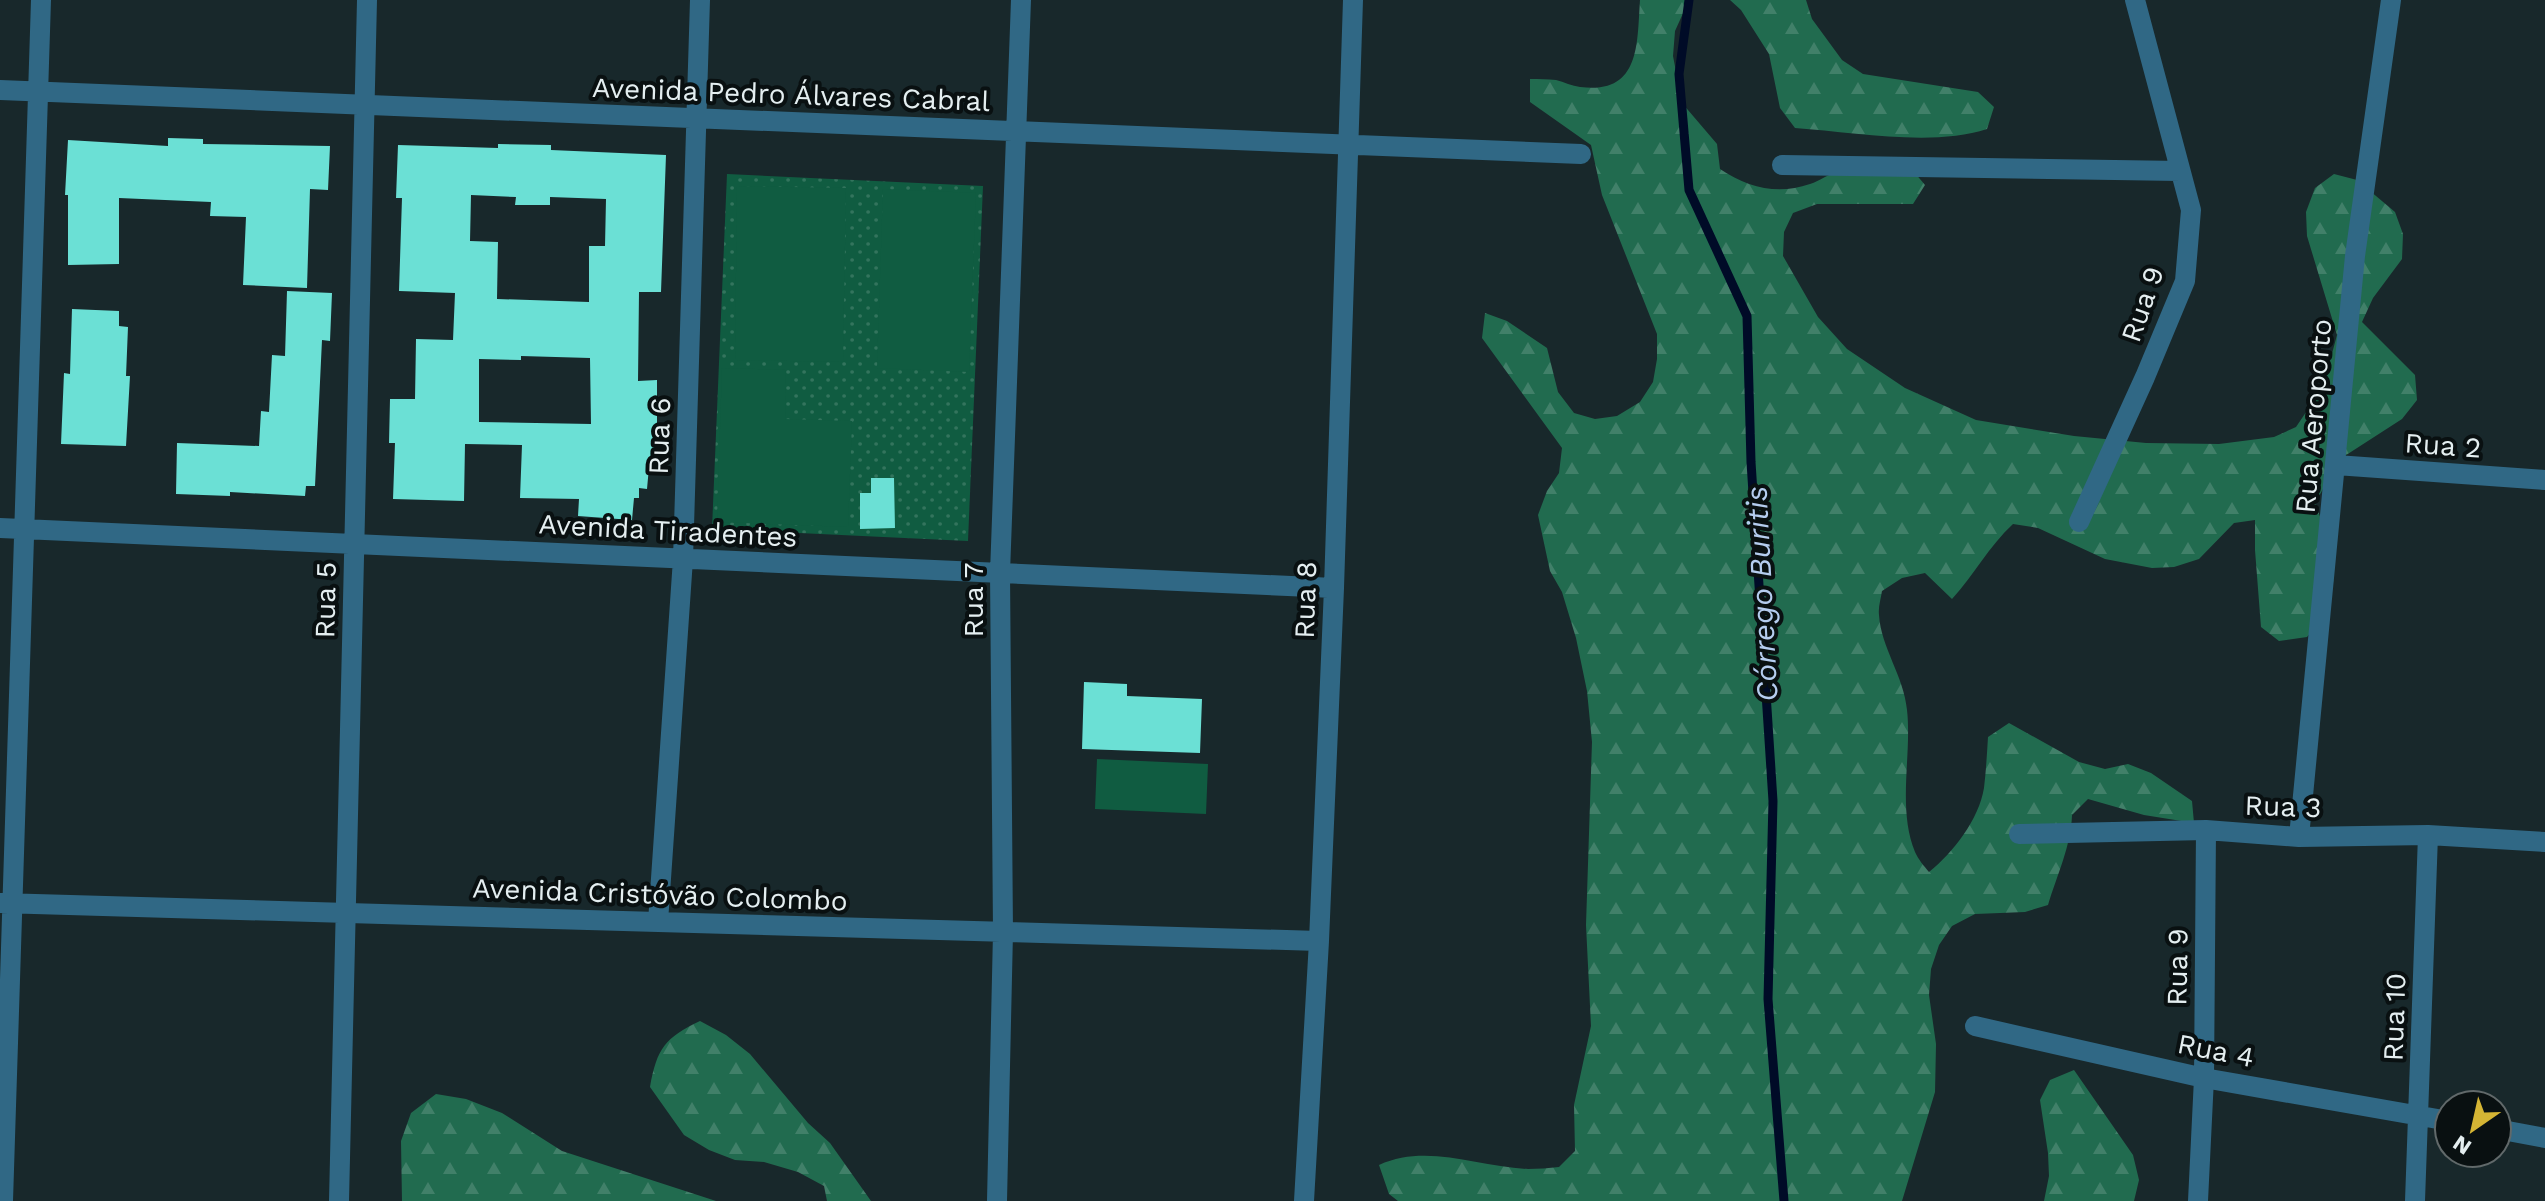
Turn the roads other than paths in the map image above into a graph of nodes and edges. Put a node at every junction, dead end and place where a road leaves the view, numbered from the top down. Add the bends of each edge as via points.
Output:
1 (41, 0) edge
2 (367, 0) edge
3 (700, 0) edge
4 (1021, 0) edge
5 (1353, 0) edge
6 (2135, 0) edge
7 (2391, 0) edge
8 (0, 90) edge
9 (39, 91) junction
10 (364, 104) junction
11 (697, 118) junction
12 (1018, 132) junction
13 (1347, 145) junction
14 (1581, 154) dead end
15 (1782, 165) dead end
16 (2180, 171) junction
17 (2336, 465) junction
18 (2545, 480) edge
19 (2079, 522) dead end
20 (0, 528) edge
21 (25, 529) junction
22 (354, 544) junction
23 (683, 559) junction
24 (1000, 573) junction
25 (1334, 588) junction
26 (2206, 830) junction
27 (2019, 834) dead end
28 (2428, 835) junction
29 (2299, 837) junction
30 (2545, 842) edge
31 (6, 903) edge
32 (345, 913) junction
33 (658, 922) junction
34 (1003, 932) junction
35 (1319, 941) junction
36 (1975, 1026) dead end
37 (2204, 1078) junction
38 (2419, 1115) junction
39 (2433, 1118) edge
40 (2513, 1132) edge
41 (2545, 1138) edge
42 (3, 1201) edge
43 (339, 1201) edge
44 (997, 1201) edge
45 (1304, 1201) edge
46 (2198, 1201) edge
47 (2415, 1201) edge

1 - 9 street
2 - 10 street, Rua 5
3 - 11 street, Rua 6
4 - 12 street, Rua 7
5 - 13 street, Rua 8
6 - 16 street, Rua 9
7 - 17 street, Rua Aeroporto via 2355,256
8 - 9 street, Avenida Pedro Álvares Cabral
9 - 10 street, Avenida Pedro Álvares Cabral
9 - 21 street
10 - 11 street, Avenida Pedro Álvares Cabral
10 - 22 street, Rua 5
11 - 12 street, Avenida Pedro Álvares Cabral
11 - 23 street, Rua 6
12 - 13 street, Avenida Pedro Álvares Cabral
12 - 24 street, Rua 7
13 - 14 street, Avenida Pedro Álvares Cabral
13 - 25 street, Rua 8
15 - 16 street
16 - 19 street, Rua 9 via 2191,210 2185,281
17 - 18 street, Rua 2
17 - 29 street, Rua Aeroporto
20 - 21 street, Avenida Tiradentes
21 - 22 street, Avenida Tiradentes
21 - 31 street
22 - 23 street, Avenida Tiradentes
22 - 32 street, Rua 5
23 - 24 street, Avenida Tiradentes
23 - 33 street, Rua 6
24 - 25 street, Avenida Tiradentes
24 - 34 street, Rua 7
25 - 35 street, Rua 8
26 - 27 street, Rua 3
26 - 29 street, Rua 3
26 - 37 street, Rua 9
28 - 29 street, Rua 3
28 - 30 street, Rua 3
28 - 38 street, Rua 10
31 - 32 street, Avenida Cristóvão Colombo
31 - 42 street
32 - 33 street, Avenida Cristóvão Colombo
32 - 43 street, Rua 5
33 - 34 street, Avenida Cristóvão Colombo
34 - 35 street, Avenida Cristóvão Colombo
34 - 44 street, Rua 7
35 - 45 street, Rua 8
36 - 37 street, Rua 4
37 - 38 street, Rua 4
37 - 46 street, Rua 9
38 - 39 street, Rua 4
38 - 47 street, Rua 10
40 - 41 street

